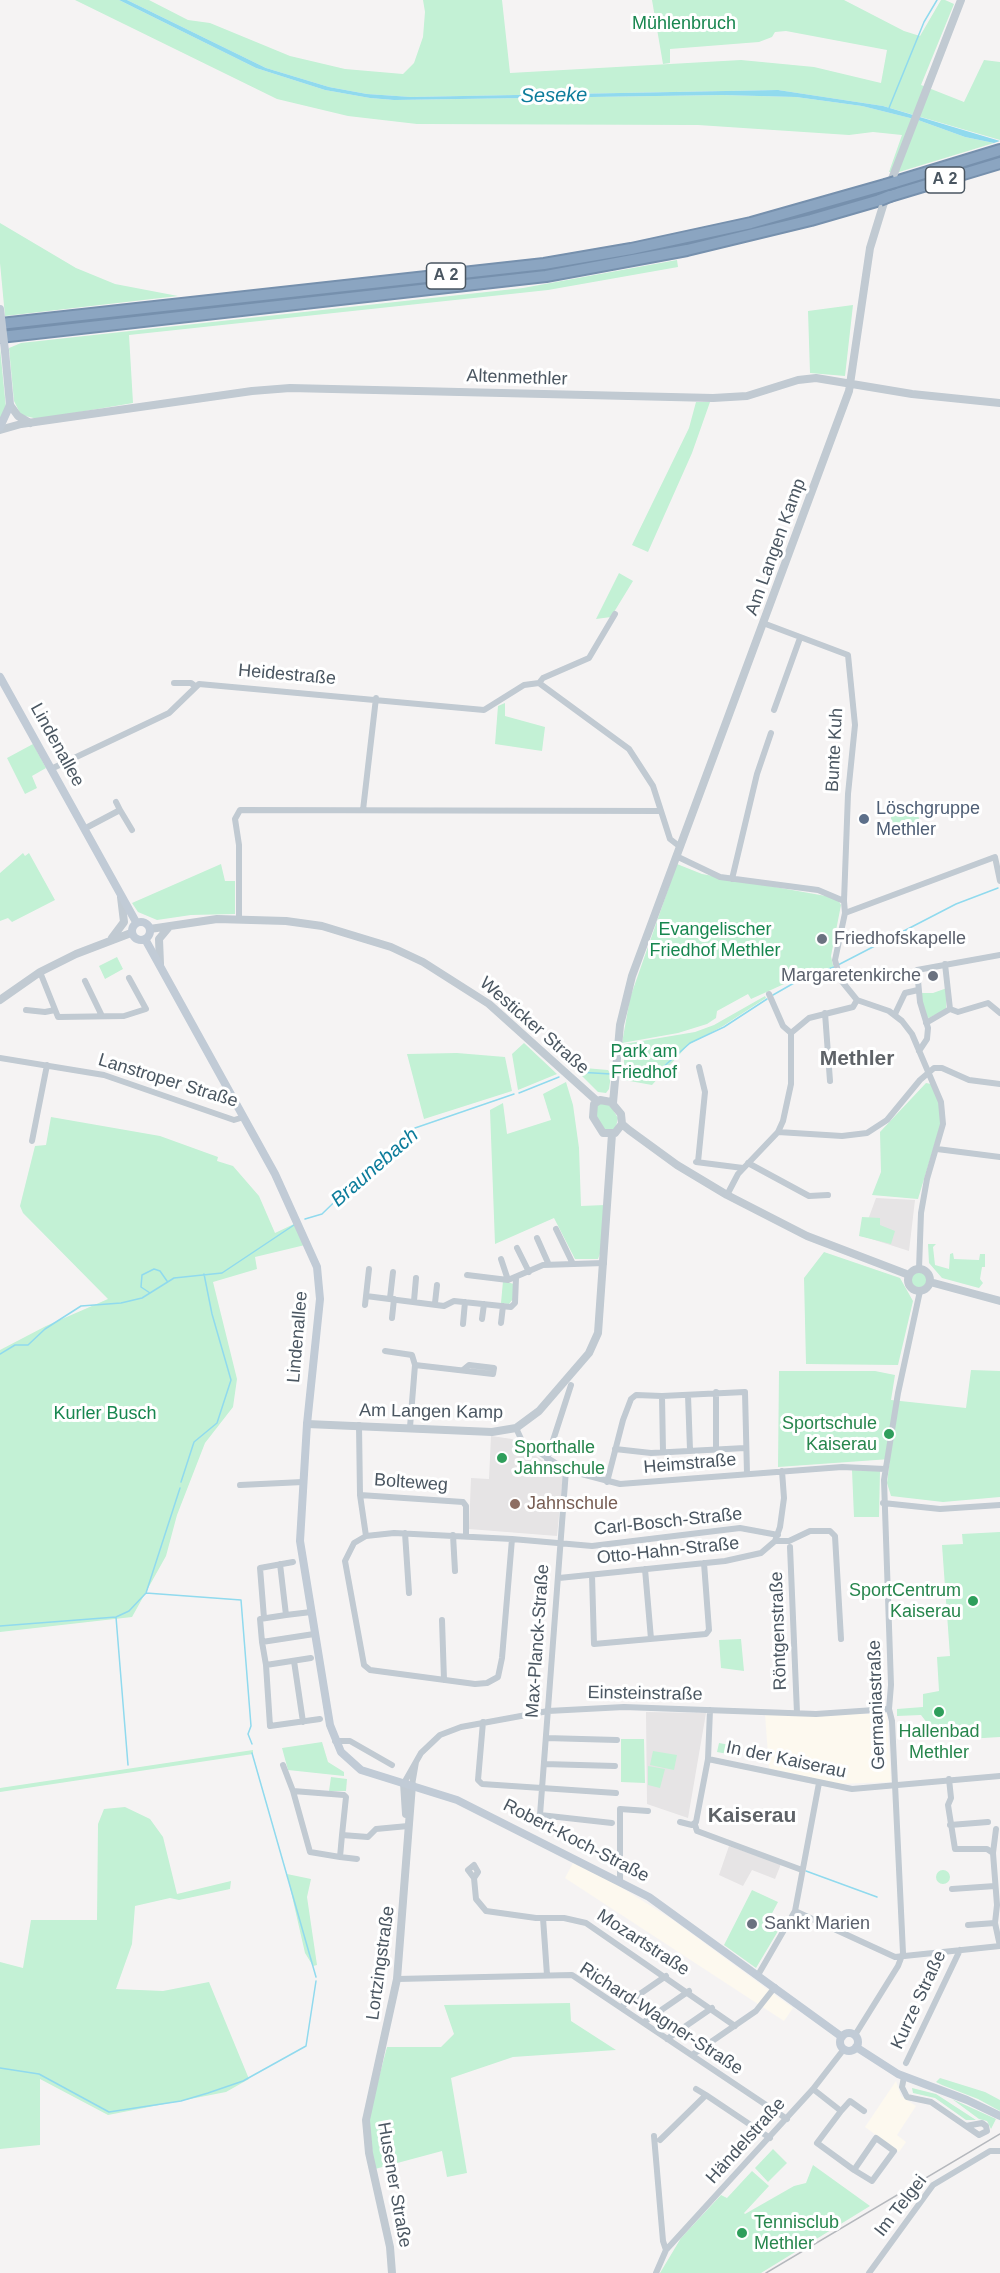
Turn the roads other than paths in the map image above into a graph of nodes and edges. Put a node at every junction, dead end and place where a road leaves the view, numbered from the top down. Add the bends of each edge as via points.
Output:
1 (961, 0) edge
2 (996, 151) edge
3 (1000, 163) edge
4 (0, 308) edge
5 (0, 324) edge
6 (0, 337) edge
7 (851, 383) junction
8 (1000, 403) edge
9 (10, 405) junction
10 (30, 423) junction
11 (0, 428) edge
12 (615, 614) dead end
13 (763, 623) junction
14 (800, 638) junction
15 (0, 677) edge
16 (174, 682) dead end
17 (539, 683) junction
18 (195, 686) junction
19 (376, 698) junction
20 (774, 710) dead end
21 (771, 734) dead end
22 (51, 769) junction
23 (116, 802) dead end
24 (120, 810) junction
25 (363, 810) junction
26 (661, 811) junction
27 (84, 829) junction
28 (132, 830) dead end
29 (679, 846) junction
30 (676, 856) junction
31 (732, 879) junction
32 (1000, 881) edge
33 (121, 897) junction
34 (844, 901) junction
35 (845, 913) junction
36 (239, 918) junction
37 (135, 922) junction
38 (173, 924) junction
39 (150, 928) junction
40 (131, 933) junction
41 (111, 939) junction
42 (145, 939) junction
43 (1000, 955) edge
44 (945, 964) junction
45 (160, 966) junction
46 (40, 972) junction
47 (129, 978) dead end
48 (85, 981) dead end
49 (918, 990) junction
50 (769, 994) dead end
51 (0, 1000) edge
52 (857, 1000) junction
53 (950, 1009) junction
54 (26, 1010) dead end
55 (55, 1010) junction
56 (825, 1013) junction
57 (1000, 1013) edge
58 (101, 1014) junction
59 (894, 1014) junction
60 (926, 1023) junction
61 (791, 1033) junction
62 (919, 1051) junction
63 (0, 1058) edge
64 (47, 1065) junction
65 (699, 1067) dead end
66 (928, 1071) junction
67 (830, 1081) dead end
68 (1000, 1084) edge
69 (597, 1101) junction
70 (613, 1103) junction
71 (244, 1117) junction
72 (622, 1124) junction
73 (778, 1132) junction
74 (612, 1134) junction
75 (33, 1141) dead end
76 (937, 1149) junction
77 (1000, 1157) edge
78 (745, 1166) junction
79 (727, 1195) junction
80 (828, 1195) dead end
81 (556, 1228) dead end
82 (537, 1238) dead end
83 (517, 1248) dead end
84 (501, 1259) dead end
85 (604, 1263) junction
86 (573, 1264) junction
87 (549, 1265) junction
88 (369, 1269) dead end
89 (920, 1269) junction
90 (393, 1272) dead end
91 (529, 1272) junction
92 (467, 1275) dead end
93 (909, 1275) junction
94 (416, 1278) dead end
95 (516, 1278) junction
96 (508, 1280) junction
97 (930, 1282) junction
98 (437, 1285) dead end
99 (920, 1292) junction
100 (366, 1296) junction
101 (392, 1299) junction
102 (414, 1301) junction
103 (1000, 1301) edge
104 (465, 1302) junction
105 (435, 1303) junction
106 (484, 1304) junction
107 (365, 1305) dead end
108 (503, 1306) junction
109 (392, 1318) dead end
110 (482, 1318) dead end
111 (501, 1323) dead end
112 (463, 1324) dead end
113 (386, 1351) dead end
114 (416, 1365) junction
115 (463, 1370) dead end
116 (571, 1385) dead end
117 (716, 1392) junction
118 (688, 1395) junction
119 (662, 1396) junction
120 (307, 1424) junction
121 (359, 1425) junction
122 (410, 1427) junction
123 (516, 1428) junction
124 (745, 1448) junction
125 (615, 1449) junction
126 (716, 1449) junction
127 (690, 1450) junction
128 (663, 1452) junction
129 (547, 1459) junction
130 (885, 1469) junction
131 (566, 1470) junction
132 (782, 1471) junction
133 (747, 1474) junction
134 (303, 1482) junction
135 (607, 1482) junction
136 (240, 1485) dead end
137 (360, 1495) junction
138 (884, 1503) junction
139 (1000, 1505) edge
140 (405, 1533) junction
141 (453, 1535) junction
142 (466, 1535) junction
143 (366, 1536) junction
144 (776, 1538) junction
145 (512, 1539) junction
146 (561, 1542) junction
147 (790, 1547) dead end
148 (293, 1562) dead end
149 (704, 1563) junction
150 (280, 1564) junction
151 (645, 1569) junction
152 (455, 1572) dead end
153 (591, 1575) junction
154 (559, 1578) junction
155 (409, 1593) dead end
156 (311, 1612) junction
157 (286, 1615) junction
158 (264, 1618) junction
159 (442, 1620) dead end
160 (314, 1634) junction
161 (841, 1639) dead end
162 (651, 1640) junction
163 (262, 1642) junction
164 (311, 1658) dead end
165 (294, 1661) junction
166 (266, 1665) junction
167 (444, 1680) junction
168 (889, 1709) junction
169 (710, 1710) junction
170 (548, 1712) junction
171 (797, 1713) junction
172 (320, 1719) dead end
173 (303, 1722) junction
174 (483, 1722) junction
175 (546, 1737) junction
176 (617, 1740) dead end
177 (335, 1741) junction
178 (708, 1759) junction
179 (544, 1764) junction
180 (284, 1765) dead end
181 (392, 1765) dead end
182 (615, 1766) dead end
183 (1000, 1776) edge
184 (948, 1779) junction
185 (819, 1783) junction
186 (408, 1784) junction
187 (895, 1784) junction
188 (542, 1789) junction
189 (293, 1791) junction
190 (616, 1793) dead end
191 (648, 1811) dead end
192 (680, 1822) dead end
193 (988, 1822) dead end
194 (612, 1823) dead end
195 (408, 1825) junction
196 (695, 1825) junction
197 (950, 1825) junction
198 (996, 1828) dead end
199 (342, 1835) junction
200 (993, 1853) junction
201 (340, 1857) junction
202 (357, 1859) dead end
203 (802, 1870) junction
204 (474, 1878) dead end
205 (620, 1881) junction
206 (995, 1886) junction
207 (952, 1889) dead end
208 (795, 1911) junction
209 (542, 1917) junction
210 (995, 1923) junction
211 (968, 1925) dead end
212 (1000, 1946) edge
213 (960, 1950) junction
214 (902, 1957) junction
215 (547, 1975) junction
216 (758, 1975) junction
217 (666, 1976) junction
218 (400, 1979) junction
219 (775, 1987) junction
220 (689, 1992) junction
221 (621, 2007) junction
222 (712, 2008) junction
223 (644, 2022) junction
224 (735, 2026) junction
225 (855, 2035) junction
226 (842, 2037) junction
227 (668, 2038) junction
228 (856, 2047) junction
229 (844, 2049) junction
230 (692, 2055) junction
231 (906, 2063) dead end
232 (904, 2077) junction
233 (696, 2089) dead end
234 (813, 2090) junction
235 (706, 2095) junction
236 (370, 2103) joint
237 (864, 2111) dead end
238 (842, 2112) junction
239 (1000, 2116) edge
240 (787, 2119) junction
241 (966, 2126) dead end
242 (770, 2138) junction
243 (998, 2150) edge
244 (854, 2170) junction
245 (666, 2250) junction
246 (392, 2273) edge
247 (656, 2273) edge
248 (869, 2273) edge

1 - 7 street, Am Langen Kamp via 912,125 870,249
2 - 5 highway, A 2 via 751,223 544,264
3 - 6 highway, A 2 via 709,245 546,276
4 - 9 main road, bridge
7 - 8 street, Altenmethler
7 - 10 street, Altenmethler via 807,378 747,396 713,398 274,388
7 - 13 street, Am Langen Kamp
9 - 10 street
9 - 11 main road
10 - 11 street, Altenmethler
12 - 17 street, Heidestraße via 589,658
13 - 14 street, Bunte Kuh
13 - 29 street, Am Langen Kamp
14 - 20 street
14 - 34 street, Bunte Kuh via 848,655 855,725
15 - 22 main road, Lindenallee
16 - 18 street, Heidestraße
17 - 19 street, Heidestraße via 524,685 484,710
17 - 26 street via 629,749 645,771
18 - 19 street, Heidestraße via 213,683
18 - 22 street via 169,713
19 - 25 street
21 - 31 street via 757,774
22 - 27 main road, Lindenallee
23 - 24 street
24 - 27 street
24 - 28 street
25 - 26 street
25 - 36 street via 238,812 235,819
26 - 29 street via 670,839
27 - 33 main road, Lindenallee
29 - 30 street, Am Langen Kamp
30 - 31 street via 706,872
30 - 70 street, Am Langen Kamp via 626,998
31 - 34 street via 818,890
32 - 35 street via 995,857
33 - 37 main road, Lindenallee
33 - 41 street, Lindenallee via 124,922
34 - 35 street
35 - 52 street via 835,954 836,967
36 - 38 street, Westicker Straße
36 - 69 street, Westicker Straße via 322,926 423,962 489,1004
37 - 39 main road via 144,922
37 - 40 main road
38 - 39 street, Westicker Straße
38 - 45 street via 159,939
39 - 42 main road
40 - 41 street
40 - 42 main road via 138,940
41 - 46 street
42 - 45 main road, Lindenallee
43 - 44 street
44 - 49 street via 917,970
44 - 53 street
45 - 71 main road, Lindenallee
46 - 51 street
46 - 55 street
47 - 58 street via 146,1009 124,1016
48 - 58 street
49 - 59 street via 905,993
49 - 60 street
50 - 61 street via 783,1026
52 - 56 street via 853,1007
52 - 59 street
53 - 57 street via 958,1012 988,1003
53 - 60 street
54 - 55 street
55 - 58 street via 58,1017
56 - 61 street via 800,1024
56 - 67 street
59 - 62 street via 908,1027
60 - 62 street via 928,1033
61 - 73 street via 791,1084
62 - 66 street
63 - 64 street, Lanstroper Straße
64 - 71 street, Lanstroper Straße via 128,1082 234,1120
64 - 75 street
65 - 78 street via 705,1092 696,1162
66 - 68 street via 942,1068 969,1080
66 - 73 street via 888,1120 867,1133 842,1136
66 - 76 street via 943,1108
69 - 70 street
69 - 74 street via 592,1108 593,1117 600,1130
70 - 72 street via 621,1114
71 - 120 main road, Lindenallee via 296,1216 318,1273 320,1299
72 - 74 street
72 - 79 street via 677,1165
73 - 78 street
74 - 85 street, Am Langen Kamp
76 - 77 street
76 - 89 street via 921,1210
78 - 79 street
78 - 80 street via 809,1196
79 - 93 street via 807,1236
81 - 86 street
82 - 87 street
83 - 91 street
84 - 96 street
85 - 86 street
85 - 123 street, Am Langen Kamp via 600,1320 593,1347 546,1405
86 - 87 street
87 - 91 street
88 - 100 street
89 - 93 street
89 - 97 street via 929,1275
90 - 101 street
91 - 95 street
92 - 96 street
93 - 99 street via 910,1287
94 - 102 street
95 - 96 street
95 - 108 street via 514,1305
97 - 99 street
97 - 103 street
98 - 105 street
99 - 130 street, Germaniastraße
100 - 101 street
100 - 107 street
101 - 102 street
101 - 109 street
102 - 105 street
104 - 105 street via 454,1301 444,1306
104 - 106 street
104 - 112 street
106 - 108 street
106 - 110 street
108 - 111 street
113 - 114 street via 412,1355
114 - 115 street
114 - 122 street
116 - 129 street
117 - 118 street
117 - 124 street via 745,1392
117 - 126 street
118 - 119 street
118 - 127 street
119 - 125 street via 632,1397
119 - 128 street
120 - 121 street, Am Langen Kamp
120 - 134 main road, Lindenallee
121 - 122 street, Am Langen Kamp
121 - 137 street
122 - 123 street, Am Langen Kamp via 486,1432
123 - 129 street, Heimstraße via 522,1441
124 - 126 street
124 - 133 street
125 - 128 street
125 - 135 street
126 - 127 street
127 - 128 street
129 - 131 street, Heimstraße
130 - 132 street, Heimstraße via 858,1466
130 - 138 street, Germaniastraße
131 - 135 street, Heimstraße
131 - 146 street, Max-Planck-Straße
132 - 133 street, Heimstraße
132 - 144 street via 784,1509
133 - 135 street, Heimstraße via 652,1483
134 - 136 street
134 - 156 main road, Lindenallee via 300,1541
137 - 142 street, Bolteweg via 463,1502
137 - 143 street
138 - 139 street via 940,1509
138 - 168 street, Germaniastraße
140 - 141 street, Carl-Bosch-Straße
140 - 143 street, Carl-Bosch-Straße
140 - 155 street
141 - 142 street, Carl-Bosch-Straße
141 - 152 street
142 - 145 street, Carl-Bosch-Straße
143 - 167 street via 354,1543 345,1561 364,1665 370,1670
144 - 146 street, Carl-Bosch-Straße via 740,1528 592,1546
144 - 149 street, Otto-Hahn-Straße via 753,1556
144 - 161 street, Otto-Hahn-Straße via 789,1541 810,1531 833,1533
145 - 146 street, Carl-Bosch-Straße
145 - 167 street via 498,1677 487,1683
146 - 154 street, Max-Planck-Straße
147 - 171 street, Röntgenstraße
148 - 150 street
149 - 151 street, Otto-Hahn-Straße
149 - 162 street via 708,1632
150 - 157 street
150 - 158 street via 260,1568
151 - 153 street, Otto-Hahn-Straße
151 - 162 street
153 - 154 street, Otto-Hahn-Straße
153 - 162 street via 594,1644
154 - 170 street, Max-Planck-Straße
156 - 157 street
156 - 160 main road, Lindenallee
157 - 158 street
158 - 163 street via 260,1619
159 - 167 street
160 - 163 street
160 - 177 main road, Lindenallee
163 - 166 street
164 - 165 street
165 - 166 street
165 - 173 street
166 - 173 street via 270,1726
168 - 171 street, Einsteinstraße
168 - 187 street, Germaniastraße
169 - 170 street, Einsteinstraße via 614,1707
169 - 171 street, Einsteinstraße
169 - 178 street, In der Kaiserau
170 - 174 street, Einsteinstraße
170 - 175 street, Max-Planck-Straße
172 - 173 street
174 - 186 street, Einsteinstraße via 440,1735 416,1761
174 - 188 street via 478,1780 482,1784
175 - 176 street
175 - 179 street, Max-Planck-Straße
177 - 181 street via 351,1741
177 - 186 main road, Robert-Koch-Straße via 356,1767
178 - 185 street, In der Kaiserau
178 - 196 street, In der Kaiserau
179 - 182 street
179 - 188 street, Max-Planck-Straße
180 - 189 street
183 - 184 street, In der Kaiserau
184 - 187 street, In der Kaiserau
184 - 197 street
185 - 187 street, In der Kaiserau via 859,1789
185 - 203 street
186 - 195 street, Lortzingstraße
186 - 205 main road, Robert-Koch-Straße via 481,1811
187 - 214 street, Germaniastraße
188 - 190 street
188 - 194 street, Max-Planck-Straße via 540,1815
189 - 199 street via 344,1795
189 - 201 street via 310,1852
191 - 205 street via 620,1809
192 - 196 street
193 - 197 street
195 - 199 street via 376,1829 365,1838
195 - 218 street, Lortzingstraße
196 - 203 street via 697,1831
197 - 200 street via 955,1849 987,1849
198 - 200 street
199 - 201 street
200 - 206 street
201 - 202 street
203 - 208 street
204 - 209 street, Mozartstraße via 476,1899 486,1911
205 - 216 main road, Robert-Koch-Straße
206 - 207 street
206 - 210 street
208 - 214 street
208 - 216 street
209 - 215 street
209 - 217 street, Mozartstraße via 570,1918 592,1926
210 - 211 street
210 - 212 street
212 - 213 street
213 - 214 street
213 - 231 street, Kurze Straße
214 - 225 street
215 - 218 street, Richard-Wagner-Straße
215 - 221 street, Richard-Wagner-Straße via 575,1977
216 - 219 main road, Robert-Koch-Straße
217 - 220 street, Mozartstraße
217 - 221 street
218 - 236 street, Lortzingstraße
219 - 224 street via 756,2011
219 - 226 main road, Robert-Koch-Straße
220 - 222 street, Mozartstraße
220 - 223 street
221 - 223 street, Richard-Wagner-Straße
222 - 224 street, Mozartstraße
222 - 227 street
223 - 227 street, Richard-Wagner-Straße
224 - 230 street
225 - 226 main road
225 - 228 main road
226 - 229 main road
227 - 230 street, Richard-Wagner-Straße
228 - 229 main road
228 - 232 main road
229 - 234 street, Händelstraße
230 - 240 street, Richard-Wagner-Straße
232 - 239 main road
232 - 241 street via 902,2087 907,2097 932,2102
233 - 235 street
234 - 238 street
234 - 240 street, Händelstraße
235 - 242 street
235 - 245 street via 657,2138
236 - 246 street, Husener Straße via 367,2138
237 - 238 street via 850,2101
238 - 244 street via 817,2143
240 - 242 street, Händelstraße
242 - 245 street, Händelstraße
243 - 248 street, Im Telgei via 933,2185
244 - 244 street via 872,2181 894,2151 876,2138
245 - 247 street

